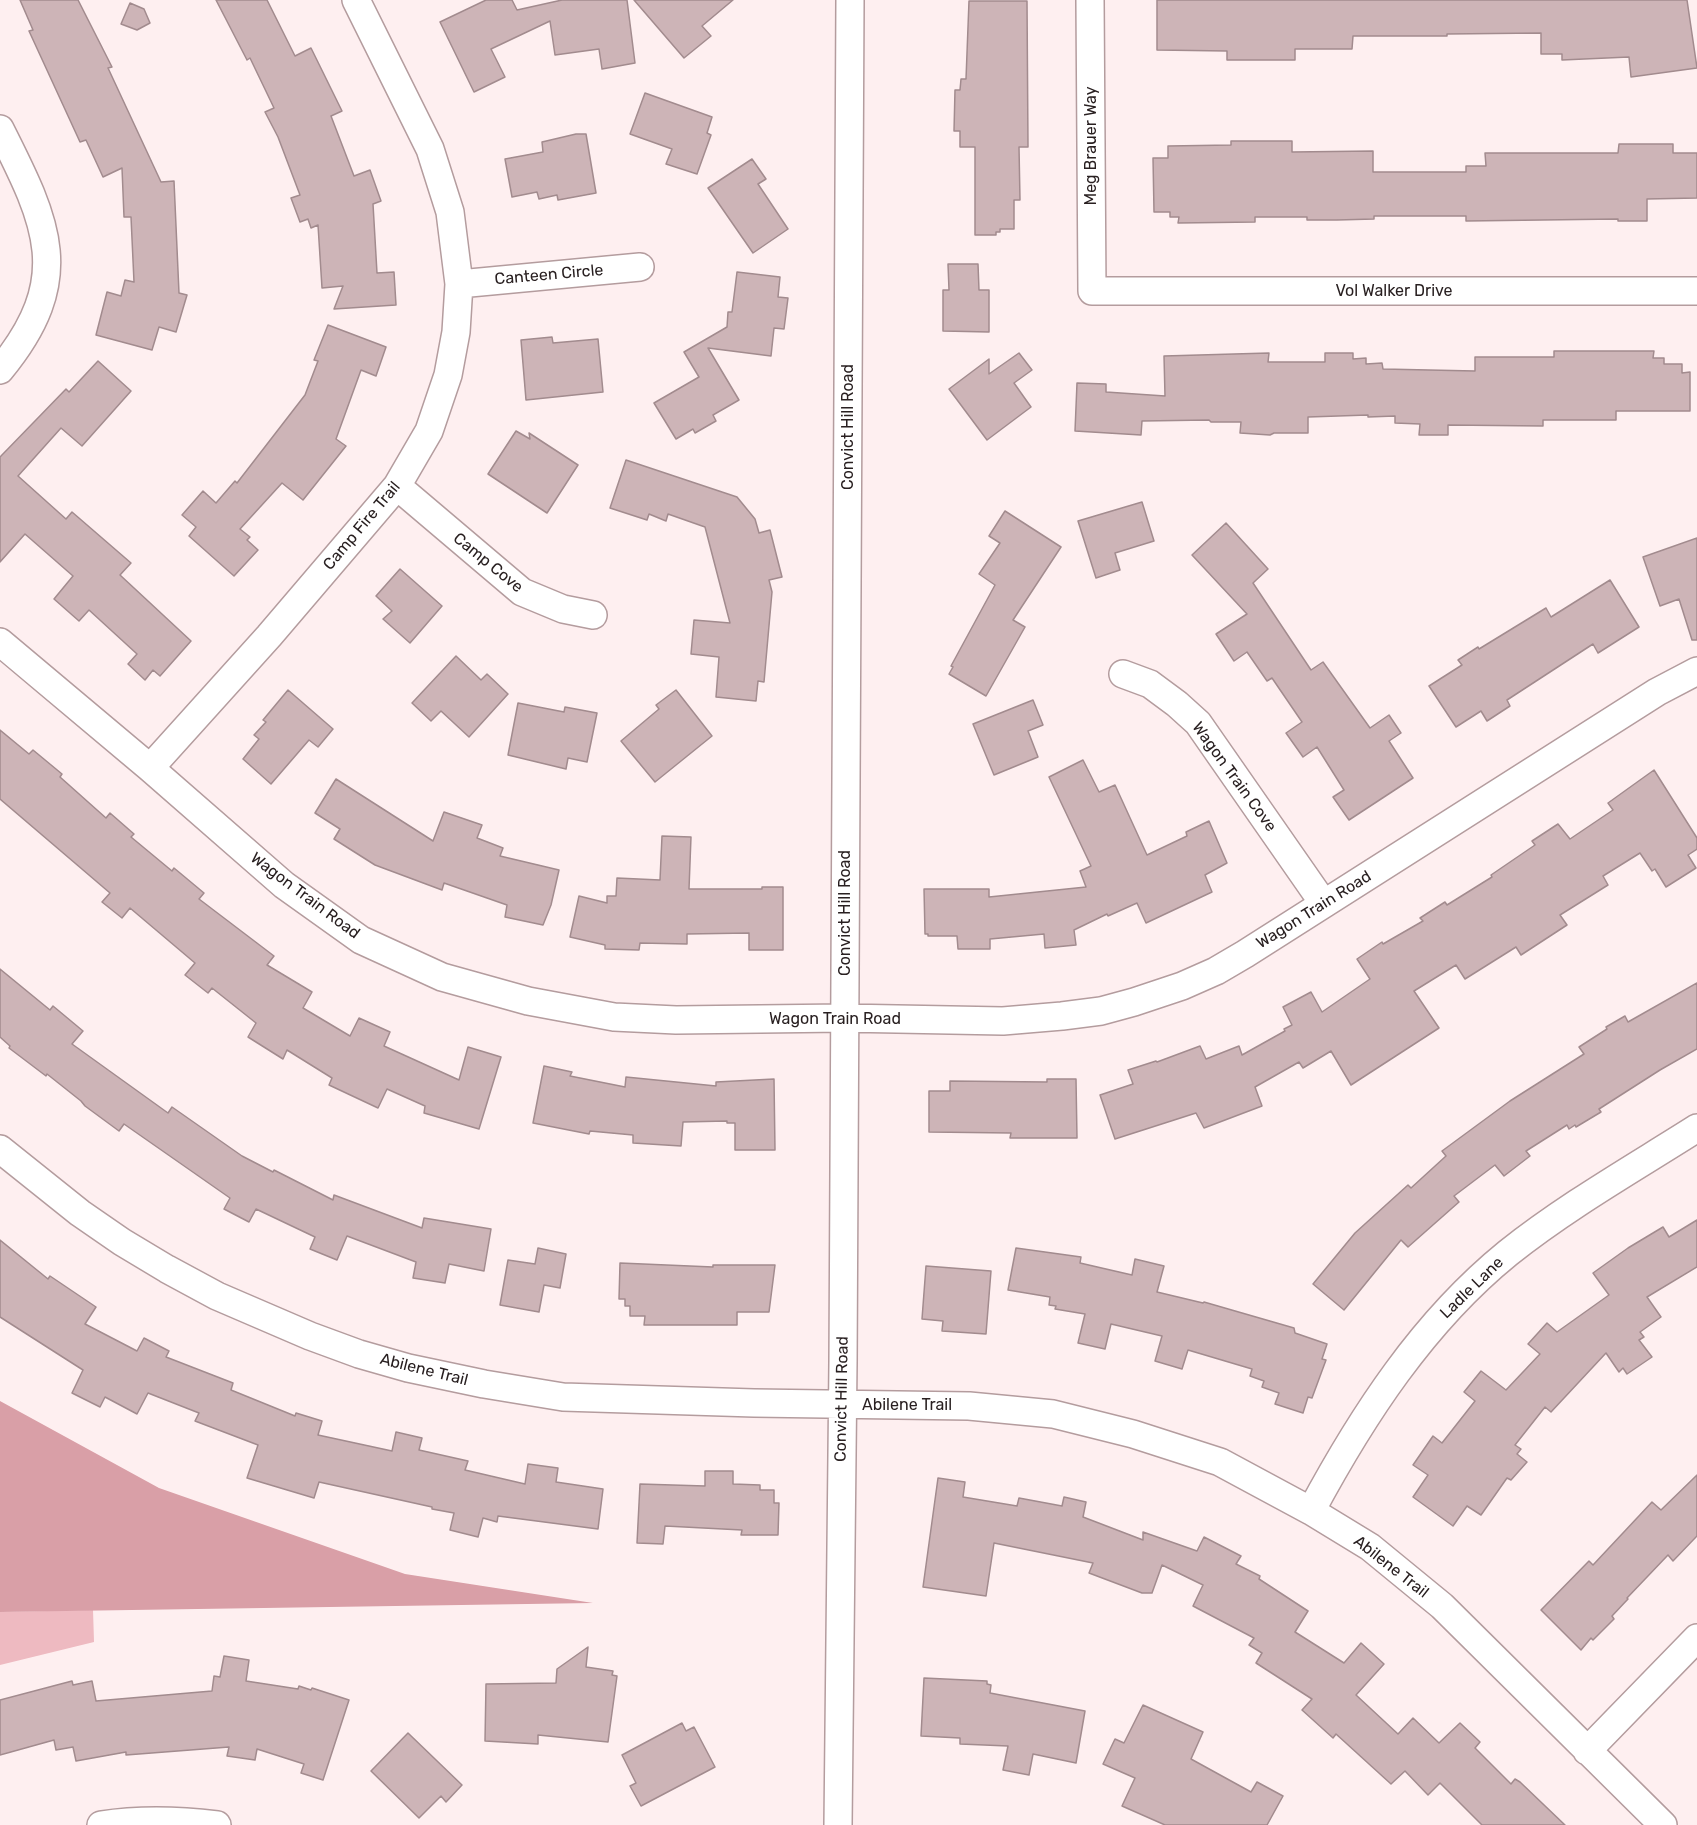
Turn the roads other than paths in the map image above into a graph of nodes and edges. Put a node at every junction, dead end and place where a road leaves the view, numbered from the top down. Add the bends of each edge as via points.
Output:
1 (356, 0) edge
2 (850, 0) edge
3 (1090, 0) edge
4 (0, 129) edge
5 (640, 267) dead end
6 (459, 284) junction
7 (1092, 291) joint
8 (1697, 291) edge
9 (0, 370) edge
10 (398, 486) junction
11 (593, 615) dead end
12 (3, 650) edge
13 (1697, 671) edge
14 (1123, 674) dead end
15 (150, 768) junction
16 (1324, 904) junction
17 (844, 1018) junction
18 (1697, 1128) edge
19 (0, 1149) edge
20 (842, 1405) junction
21 (1311, 1511) junction
22 (1697, 1638) edge
23 (1587, 1751) junction
24 (101, 1825) edge
25 (217, 1825) edge
26 (837, 1825) edge
27 (1663, 1825) edge

1 - 6 street, Camp Fire Trail via 430,149 450,212
2 - 17 street, Convict Hill Road
3 - 7 street, Meg Brauer Way
4 - 9 street via 39,213 47,259 46,284 38,308 27,332
5 - 6 street, Canteen Circle
6 - 10 street, Camp Fire Trail via 456,332 439,405
7 - 8 street, Vol Walker Drive
10 - 11 street, Camp Cove via 522,592 563,609
10 - 15 street, Camp Fire Trail
12 - 15 street, Wagon Train Road
13 - 16 street, Wagon Train Road via 1657,692
14 - 16 street, Wagon Train Cove via 1150,684 1198,723
15 - 17 street, Wagon Train Road via 284,885 361,940 442,977 528,1001 614,1017
16 - 17 street, Wagon Train Road via 1216,971 1101,1011 1003,1021
17 - 20 street, Convict Hill Road
18 - 21 street, Ladle Lane via 1549,1223 1507,1254 1448,1311 1389,1382
19 - 20 street, Abilene Trail via 80,1213 167,1269 259,1315 359,1354 408,1368 563,1397
20 - 21 street, Abilene Trail via 969,1406 1053,1414 1221,1461
20 - 26 street, Convict Hill Road
21 - 23 street, Abilene Trail via 1370,1547 1442,1606
22 - 23 street
23 - 27 street, Abilene Trail
24 - 25 street via 159,1820

